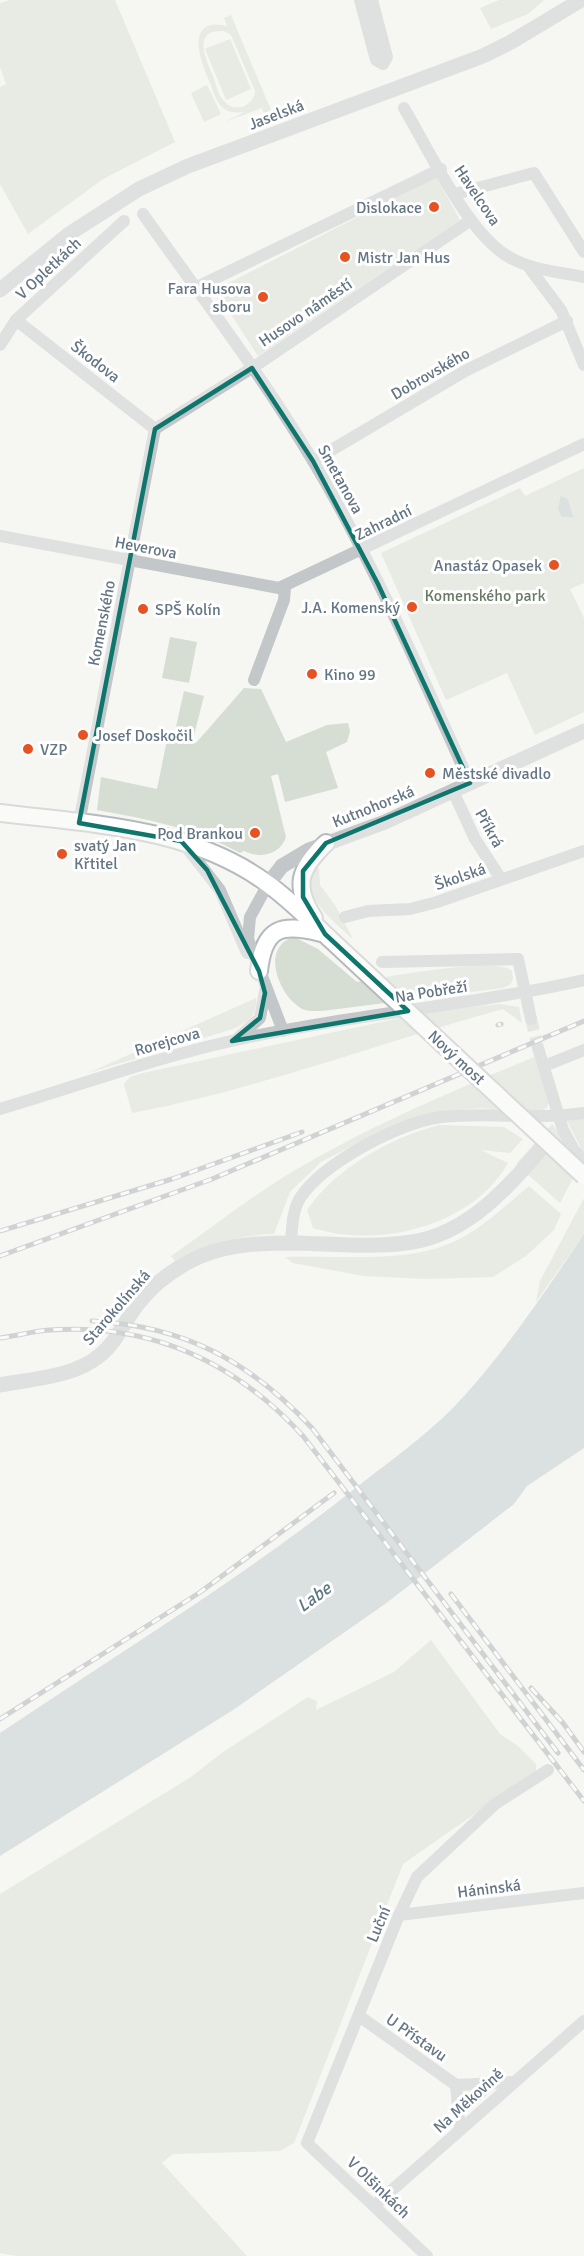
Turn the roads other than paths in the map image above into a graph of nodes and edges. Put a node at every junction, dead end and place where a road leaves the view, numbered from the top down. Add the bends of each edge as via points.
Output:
1 (360, 0) edge
2 (372, 0) edge
3 (580, 0) edge
4 (584, 7) edge
5 (404, 108) dead end
6 (441, 169) junction
7 (455, 194) junction
8 (143, 214) dead end
9 (124, 220) dead end
10 (471, 220) junction
11 (584, 252) edge
12 (528, 266) junction
13 (584, 277) edge
14 (195, 288) junction
15 (0, 290) edge
16 (16, 320) junction
17 (567, 321) junction
18 (0, 345) edge
19 (584, 364) edge
20 (252, 368) junction
21 (155, 429) junction
22 (584, 444) edge
23 (314, 461) junction
24 (0, 536) edge
25 (361, 551) junction
26 (130, 561) junction
27 (285, 587) junction
28 (254, 680) dead end
29 (584, 731) edge
30 (470, 783) junction
31 (453, 791) junction
32 (0, 813) edge
33 (79, 822) junction
34 (181, 841) junction
35 (326, 843) junction
36 (584, 851) edge
37 (501, 879) junction
38 (268, 884) junction
39 (345, 917) dead end
40 (328, 936) junction
41 (382, 962) dead end
42 (261, 976) junction
43 (584, 980) edge
44 (524, 993) junction
45 (531, 1020) tunnel mouth
46 (282, 1031) junction
47 (232, 1041) junction
48 (538, 1048) tunnel mouth
49 (584, 1050) edge
50 (544, 1066) junction
51 (1, 1105) edge
52 (584, 1113) edge
53 (560, 1116) junction
54 (547, 1142) junction
55 (584, 1160) edge
56 (584, 1176) edge
57 (291, 1243) junction
58 (0, 1385) edge
59 (548, 1770) dead end
60 (584, 1893) edge
61 (399, 1915) junction
62 (358, 2016) junction
63 (584, 2021) edge
64 (513, 2082) junction
65 (456, 2085) junction
66 (460, 2130) junction
67 (308, 2142) joint
68 (375, 2205) junction
69 (427, 2256) edge

1 - 2 street via 376,60 383,64 387,57
3 - 4 street
3 - 15 street, Jaselská via 483,56 188,166 139,189 69,234
5 - 6 street, Havelcova
6 - 7 street, Havelcova
6 - 14 street
7 - 10 street, Havelcova
7 - 11 street via 534,173
8 - 14 street, Smetanova
9 - 16 street, V Opletkách
10 - 12 street, Havelcova via 490,243
10 - 20 street, Husovo náměstí
12 - 13 street, Havelcova
12 - 17 street
14 - 20 street, Smetanova
16 - 18 street, V Opletkách
16 - 21 street, Škodova
17 - 19 street
17 - 23 street, Dobrovského via 465,371
20 - 21 street, Husovo náměstí
20 - 23 street, Smetanova
21 - 26 street, Komenského
22 - 25 street, Zahradní
23 - 25 street, Smetanova
24 - 26 street, Heverova
25 - 27 street, Zahradní
25 - 30 street, Smetanova
26 - 27 street, Heverova
26 - 33 street, Komenského
27 - 28 street via 284,600
29 - 30 street, Kutnohorská
30 - 31 street, Kutnohorská
31 - 35 street, Kutnohorská
31 - 37 street, Příkrá via 475,839
32 - 33 main road
33 - 34 main road
34 - 38 main road
34 - 42 street via 220,890 242,944
35 - 38 street, Kutnohorská via 291,860
35 - 40 main road via 308,861 301,880 306,904
36 - 37 street, Školská
37 - 39 street, Školská via 410,909 368,911
38 - 40 main road
38 - 42 street, Kutnohorská via 254,908 248,932 249,946
40 - 42 main road via 296,927 279,930 265,944
40 - 54 main road, Nový most, bridge
41 - 44 street, Na Pobřeží via 518,959
42 - 46 street
42 - 47 street via 265,999 260,1018
43 - 44 street, Na Pobřeží
44 - 45 street
44 - 46 street, Na Pobřeží
46 - 47 street, Rorejcova
47 - 51 street, Rorejcova
48 - 50 street
49 - 50 street
50 - 53 street
52 - 53 street
53 - 55 street via 569,1143
53 - 57 street via 452,1116 404,1127 347,1158 310,1186 295,1210
54 - 56 main road, Nový most, bridge
54 - 57 street, Starokolínská via 479,1212 438,1235 399,1244
57 - 58 street, Starokolínská via 252,1243 200,1257 155,1285 99,1356 68,1371
59 - 61 street, Luční via 495,1804 417,1877
60 - 61 street, Háninská
61 - 62 street, Luční
62 - 65 street, U Přístavu
62 - 67 street, Luční
63 - 64 street, Na Měkovině
64 - 65 street
64 - 66 street, Na Měkovině
65 - 66 street
66 - 68 street, Na Měkovině
67 - 68 street, V Olšinkách
68 - 69 street, V Olšinkách

